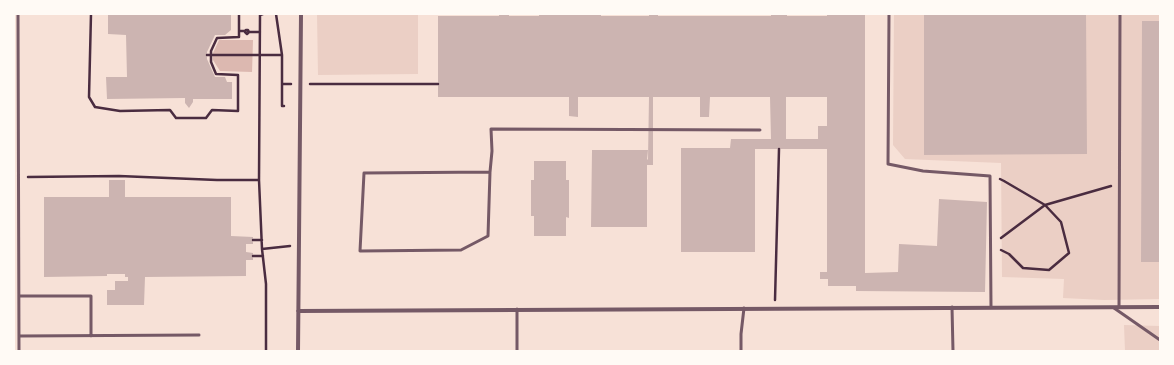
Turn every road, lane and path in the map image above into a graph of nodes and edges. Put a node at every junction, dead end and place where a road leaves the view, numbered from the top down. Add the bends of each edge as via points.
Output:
1 (18, 14) edge
2 (91, 14) edge
3 (238, 14) edge
4 (263, 14) edge
5 (276, 14) edge
6 (301, 14) edge
7 (889, 14) edge
8 (1120, 14) edge
9 (239, 31) junction
10 (260, 32) junction
11 (207, 55) dead end
12 (260, 55) junction
13 (282, 55) junction
14 (282, 84) junction
15 (301, 84) junction
16 (438, 84) dead end
17 (284, 106) dead end
18 (760, 130) dead end
19 (779, 149) dead end
20 (490, 172) junction
21 (119, 176) junction
22 (990, 176) junction
23 (19, 177) junction
24 (118, 180) dead end
25 (259, 180) junction
26 (1119, 183) junction
27 (1045, 205) junction
28 (1001, 238) dead end
29 (253, 240) dead end
30 (262, 240) junction
31 (298, 246) junction
32 (262, 249) junction
33 (1001, 250) dead end
34 (253, 256) dead end
35 (263, 256) junction
36 (19, 296) junction
37 (1119, 306) junction
38 (952, 307) junction
39 (991, 307) junction
40 (1112, 307) junction
41 (1160, 307) edge
42 (744, 308) junction
43 (774, 308) junction
44 (517, 309) junction
45 (298, 311) junction
46 (200, 335) dead end
47 (19, 336) junction
48 (91, 336) junction
49 (1160, 340) edge
50 (19, 351) edge
51 (266, 351) edge
52 (298, 351) edge
53 (517, 351) edge
54 (741, 351) edge
55 (952, 351) edge

1 - 23 lane
2 - 9 path via 89,97 96,107 120,111 170,110 176,118 206,118 212,110 238,111 238,75 216,74 211,62 211,51 217,38 239,37
3 - 9 path
4 - 10 path via 260,16
5 - 13 path
6 - 15 street
7 - 22 lane via 888,164 923,171
8 - 26 lane
9 - 10 path
10 - 12 path
11 - 12 path
12 - 13 path
12 - 25 path
13 - 14 path
14 - 15 path
14 - 17 path
15 - 16 path
15 - 31 street
18 - 20 lane via 491,130
19 - 43 path
20 - 20 lane via 364,173 360,251 461,250 488,236
21 - 23 path
21 - 24 path
21 - 25 path
22 - 27 path via 1004,181
22 - 39 lane
23 - 36 lane
25 - 30 path
26 - 27 path
26 - 37 lane
27 - 28 path
27 - 33 path via 1062,222 1069,253 1049,270 1023,268
29 - 30 path
30 - 32 path
31 - 32 path
31 - 45 street
32 - 35 path
34 - 35 path
35 - 51 path via 266,284
36 - 47 lane
36 - 48 lane via 91,296
37 - 40 street
37 - 41 street
38 - 39 street
38 - 43 street
38 - 55 lane
39 - 40 street
40 - 49 lane
42 - 43 street
42 - 44 street
42 - 54 lane
44 - 45 street
44 - 53 lane
45 - 52 street
46 - 48 lane
47 - 48 lane
47 - 50 lane

